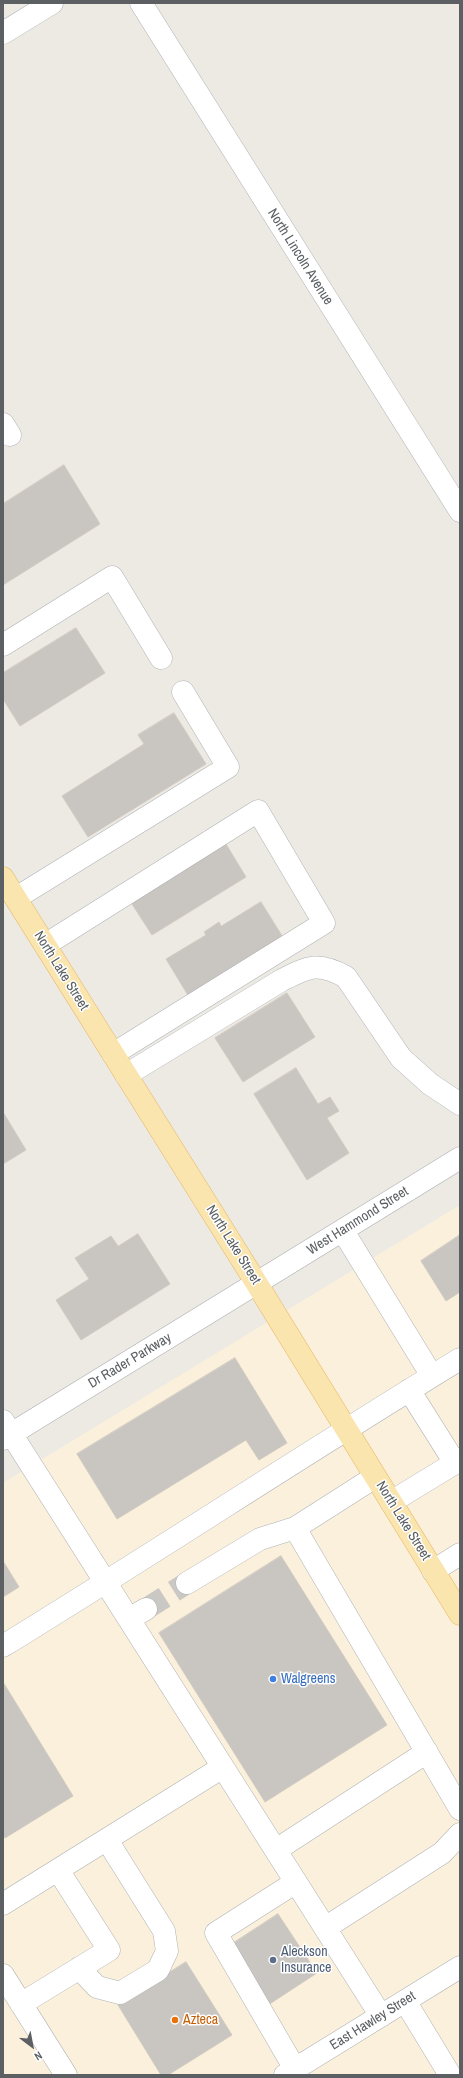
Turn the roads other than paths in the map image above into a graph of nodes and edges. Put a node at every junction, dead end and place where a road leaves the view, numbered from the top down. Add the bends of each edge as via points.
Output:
1 (52, 3) edge
2 (141, 3) edge
3 (3, 33) edge
4 (460, 511) edge
5 (3, 645) edge
6 (161, 658) dead end
7 (183, 692) dead end
8 (3, 878) edge
9 (16, 898) junction
10 (45, 945) junction
11 (113, 1054) junction
12 (126, 1075) junction
13 (460, 1104) edge
14 (460, 1158) edge
15 (343, 1231) junction
16 (257, 1284) junction
17 (460, 1359) edge
18 (432, 1376) junction
19 (409, 1390) junction
20 (346, 1429) junction
21 (6, 1431) edge
22 (375, 1477) junction
23 (391, 1502) junction
24 (295, 1528) junction
25 (460, 1554) edge
26 (434, 1571) junction
27 (106, 1583) junction
28 (187, 1583) tunnel mouth
29 (460, 1614) edge
30 (3, 1646) edge
31 (427, 1752) junction
32 (223, 1767) junction
33 (460, 1809) edge
34 (460, 1834) edge
35 (107, 1840) junction
36 (276, 1850) junction
37 (58, 1870) junction
38 (296, 1882) junction
39 (3, 1904) edge
40 (325, 1928) junction
41 (460, 1967) edge
42 (79, 1968) junction
43 (3, 1975) edge
44 (405, 2001) junction
45 (22, 2004) junction
46 (381, 2016) junction
47 (290, 2072) edge
48 (66, 2075) edge
49 (450, 2075) edge

1 - 3 street
2 - 4 street, North Lincoln Avenue
5 - 6 street via 112,577
7 - 9 street via 228,767
8 - 9 main road, North Lake Street
9 - 10 main road, North Lake Street
10 - 11 main road, North Lake Street
10 - 11 street via 258,811 324,923
11 - 12 main road, North Lake Street
12 - 13 street via 282,980 308,967 332,969 346,977 401,1058 430,1084
12 - 16 main road, North Lake Street
14 - 15 street, West Hammond Street
15 - 16 street, West Hammond Street
15 - 18 street
16 - 20 main road, North Lake Street
16 - 21 street, Dr Rader Parkway
17 - 18 street
18 - 19 street
19 - 20 street
19 - 23 street via 455,1463
20 - 22 main road, North Lake Street
20 - 27 street
21 - 27 street
22 - 23 main road, North Lake Street
22 - 24 street
23 - 26 main road, North Lake Street
24 - 28 street via 260,1539
24 - 31 street
25 - 26 street
26 - 29 main road, North Lake Street
27 - 30 street
27 - 32 street via 137,1614
31 - 33 street
31 - 36 street
32 - 35 street
32 - 36 street
34 - 40 street via 442,1853
35 - 37 street
35 - 42 street via 164,1931 167,1951 158,1970 120,1993 97,1987
36 - 38 street
37 - 39 street
37 - 42 street via 109,1950
38 - 40 street
38 - 47 street via 216,1932
40 - 46 street
41 - 44 street, East Hawley Street
42 - 45 street
43 - 45 street
44 - 46 street, East Hawley Street
44 - 49 street
45 - 48 street
46 - 47 street, East Hawley Street

